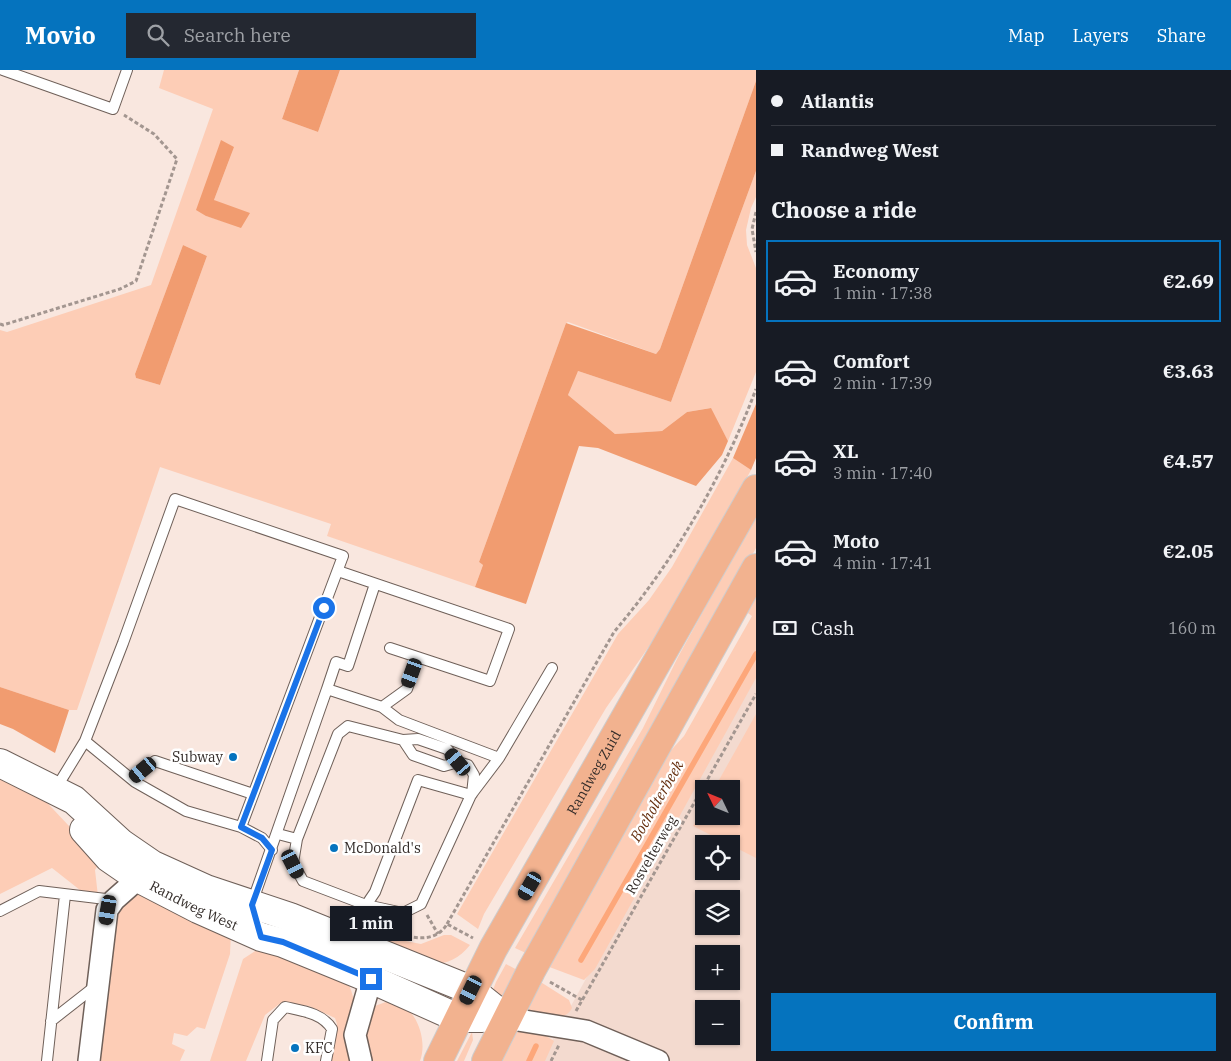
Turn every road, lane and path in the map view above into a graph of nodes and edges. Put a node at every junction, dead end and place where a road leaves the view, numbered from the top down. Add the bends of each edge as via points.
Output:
1 (3, 70) edge
2 (127, 70) edge
3 (113, 108) junction
4 (756, 212) edge
5 (756, 252) edge
6 (0, 324) edge
7 (756, 389) edge
8 (756, 489) edge
9 (756, 568) edge
10 (338, 571) junction
11 (375, 584) junction
12 (390, 648) dead end
13 (418, 658) junction
14 (552, 668) dead end
15 (327, 689) junction
16 (756, 694) edge
17 (382, 707) junction
18 (403, 740) junction
19 (85, 741) junction
20 (499, 758) junction
21 (458, 762) junction
22 (0, 763) edge
23 (132, 779) junction
24 (54, 790) junction
25 (253, 794) junction
26 (471, 796) junction
27 (241, 827) junction
28 (278, 834) junction
29 (297, 839) junction
30 (272, 850) junction
31 (146, 871) junction
32 (65, 895) junction
33 (114, 900) junction
34 (421, 904) junction
35 (252, 905) junction
36 (366, 905) junction
37 (0, 911) edge
38 (447, 924) dead end
39 (438, 934) dead end
40 (261, 937) junction
41 (351, 943) junction
42 (371, 979) junction
43 (98, 985) junction
44 (471, 990) junction
45 (458, 1018) junction
46 (506, 1018) junction
47 (52, 1021) junction
48 (567, 1028) junction
49 (47, 1061) edge
50 (89, 1061) edge
51 (267, 1061) edge
52 (326, 1061) edge
53 (361, 1061) edge
54 (438, 1061) edge
55 (486, 1061) edge
56 (658, 1061) edge

1 - 3 lane
2 - 3 lane
3 - 6 path via 154,134 177,159 136,281 120,289
4 - 5 path via 752,229
7 - 38 path via 727,456 668,562 614,632
8 - 44 main road, Randweg Zuid
9 - 46 main road
10 - 11 lane
10 - 19 lane via 343,556 176,499
10 - 25 lane
11 - 13 lane via 509,629 490,682
11 - 15 lane via 348,666 336,662
12 - 13 lane
13 - 17 lane via 407,689
14 - 20 lane
15 - 17 lane
15 - 28 lane
16 - 48 path, Rosvelterweg
17 - 20 lane via 399,720
18 - 21 lane via 418,739 447,749
18 - 21 lane via 413,754 444,766
18 - 29 lane via 348,726 338,734
19 - 23 lane
19 - 24 lane
20 - 26 lane
21 - 26 lane via 468,765 474,775
22 - 24 street, Randweg West
23 - 25 lane via 154,761
23 - 27 lane via 186,811
24 - 31 street, Randweg West via 86,834 109,858
25 - 27 lane
26 - 34 lane
26 - 36 lane via 418,780 375,892
27 - 30 lane via 262,838
28 - 29 lane
28 - 30 lane
29 - 36 lane via 293,864 302,882
30 - 35 lane
31 - 33 street
31 - 35 street, Randweg West
31 - 40 street, Randweg West via 198,909
32 - 33 lane
32 - 37 lane via 39,891
32 - 47 lane
33 - 43 street via 108,910
34 - 36 lane via 403,913
34 - 39 path
35 - 40 lane
35 - 41 street, Randweg West
36 - 41 lane via 356,921
40 - 42 street, Randweg West via 283,942
41 - 44 street, Randweg West
42 - 45 street, Randweg West
42 - 53 street via 355,1035
43 - 47 lane
43 - 50 street
44 - 45 main road, Randweg Zuid
44 - 46 street, Randweg West
45 - 46 street, Randweg West
45 - 54 main road, Randweg Zuid
46 - 48 street, Randweg West
46 - 55 main road
47 - 49 lane
48 - 56 street, Randweg West via 586,1031
51 - 52 lane via 273,1020 285,1007 311,1012 327,1021 332,1029

